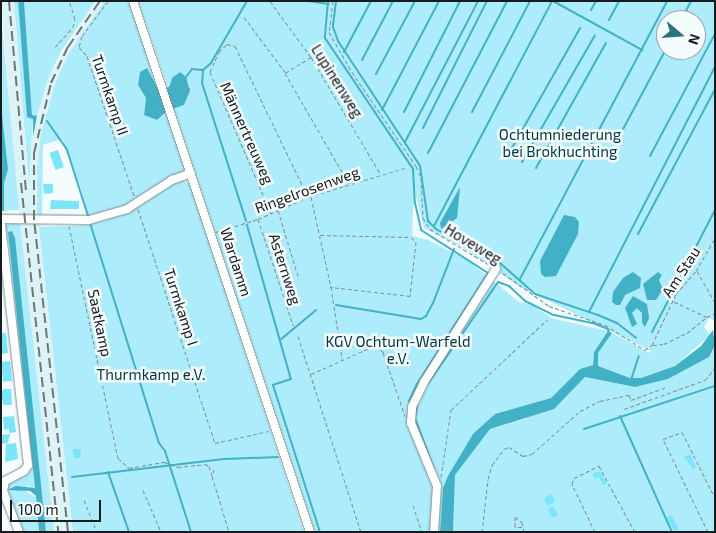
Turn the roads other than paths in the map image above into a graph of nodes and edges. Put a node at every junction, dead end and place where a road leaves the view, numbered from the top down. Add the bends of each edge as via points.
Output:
1 (133, 1) edge
2 (191, 173) junction
3 (1, 219) edge
4 (1, 224) edge
5 (496, 269) road end
6 (19, 532) edge
7 (310, 532) edge
8 (434, 532) edge

1 - 2 street, Wardamm
2 - 3 street via 172,180 136,204 99,217 67,221
2 - 7 street, Wardamm
4 - 6 street via 28,465 24,471 4,481 3,490
5 - 8 street via 424,382 412,407 411,423 437,486

